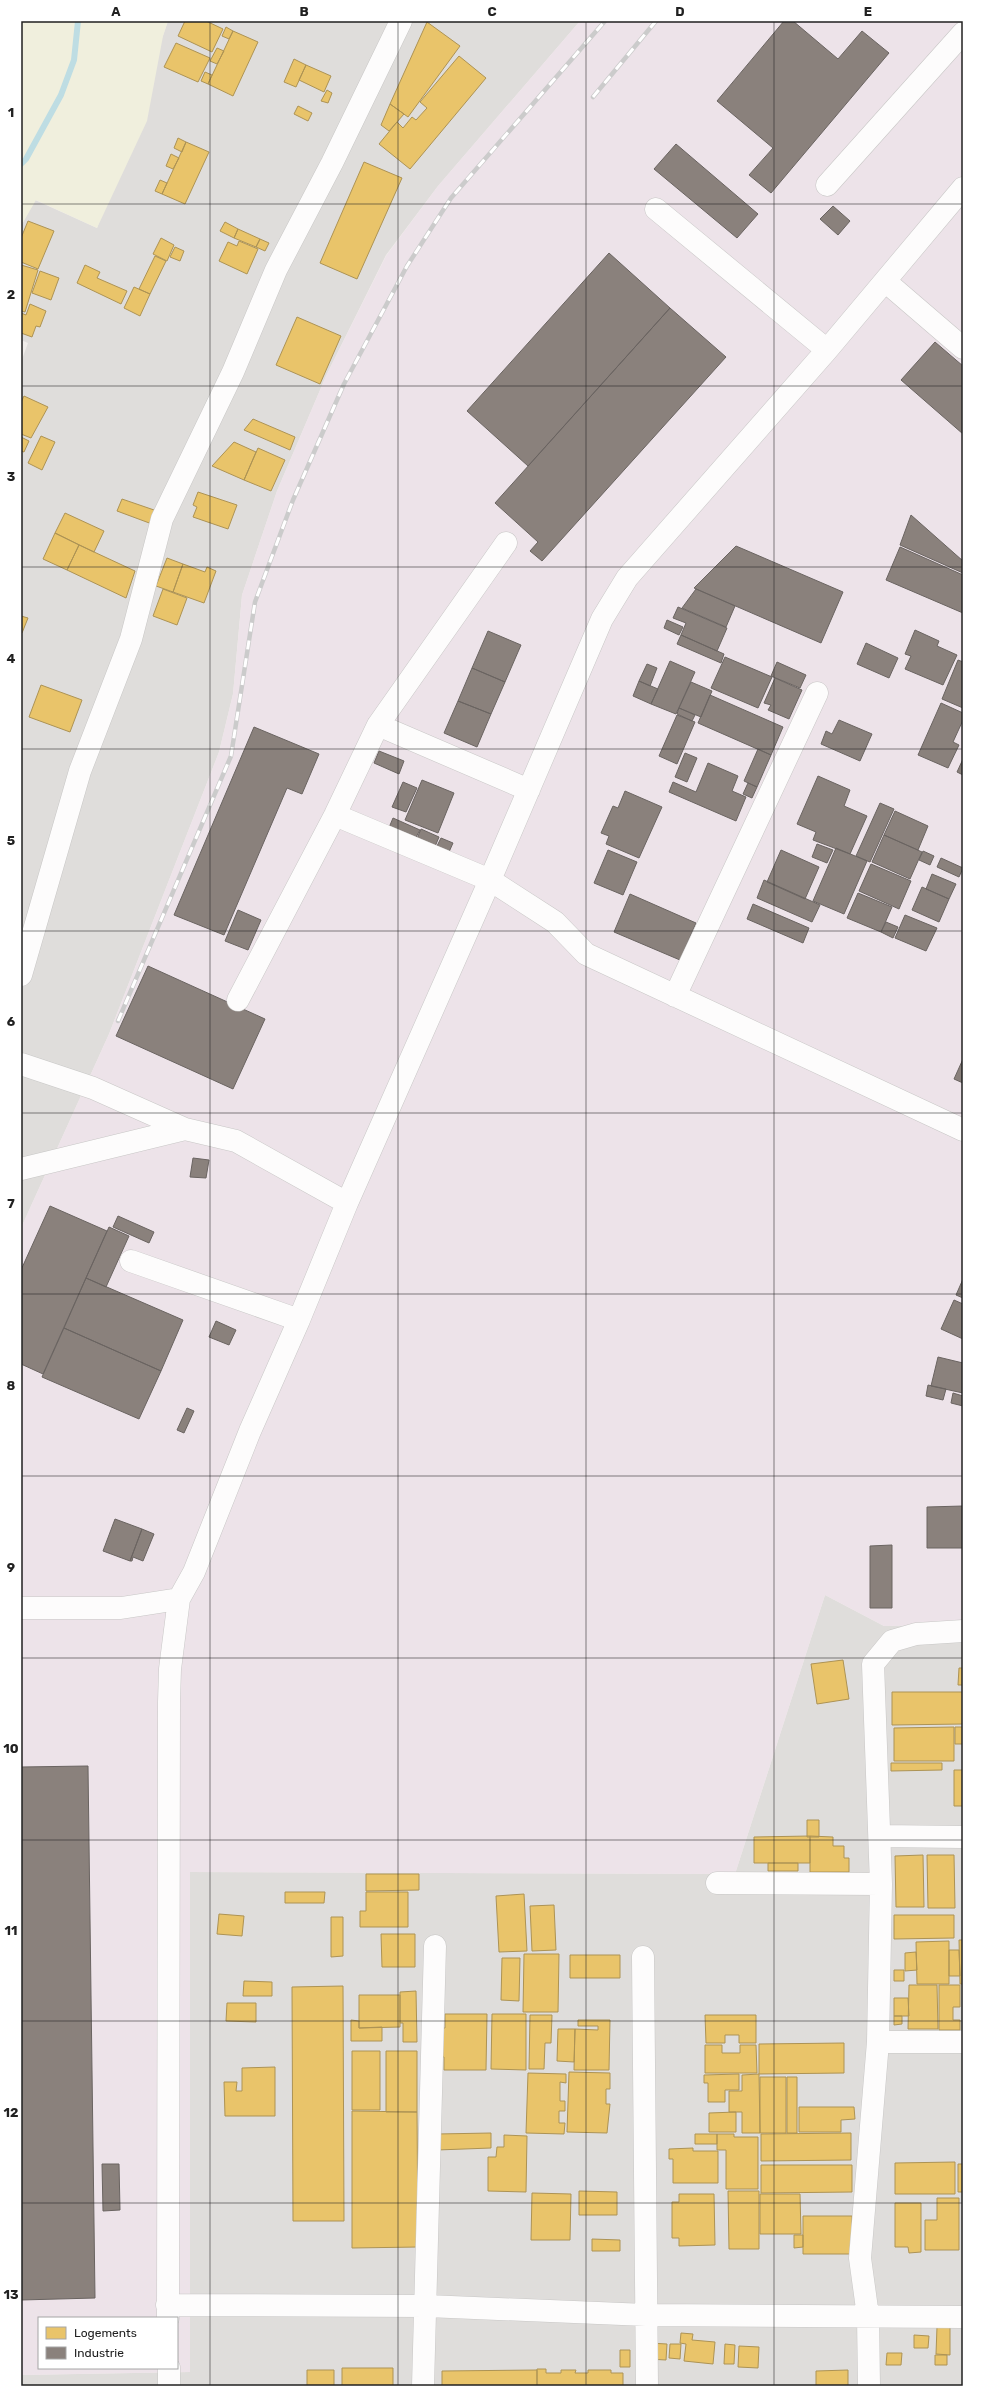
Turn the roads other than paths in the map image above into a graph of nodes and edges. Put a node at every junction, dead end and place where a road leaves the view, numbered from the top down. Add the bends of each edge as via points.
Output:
1 (401, 21) edge
2 (963, 32) edge
3 (827, 185) dead end
4 (963, 188) edge
5 (656, 209) dead end
6 (885, 281) junction
7 (963, 348) edge
8 (827, 350) junction
9 (506, 543) dead end
10 (817, 693) dead end
11 (378, 726) junction
12 (528, 790) junction
13 (335, 815) junction
14 (490, 880) junction
15 (21, 975) edge
16 (675, 996) junction
17 (238, 1000) dead end
18 (21, 1064) edge
19 (185, 1129) junction
20 (963, 1130) edge
21 (21, 1169) edge
22 (346, 1203) junction
23 (131, 1261) dead end
24 (300, 1320) junction
25 (179, 1599) junction
26 (21, 1608) edge
27 (963, 1631) edge
28 (880, 1836) junction
29 (963, 1837) edge
30 (717, 1882) dead end
31 (881, 1884) junction
32 (435, 1946) dead end
33 (643, 1956) dead end
34 (878, 2042) junction
35 (963, 2042) edge
36 (427, 2306) junction
37 (167, 2312) edge
38 (646, 2315) junction
39 (868, 2316) junction
40 (963, 2317) edge
41 (169, 2369) edge
42 (169, 2386) edge
43 (423, 2386) edge
44 (647, 2386) edge
45 (869, 2386) edge

1 - 15 street via 332,163 276,270 233,372 162,519 131,639 80,771
2 - 3 street
4 - 6 street
5 - 8 street
6 - 7 street
6 - 8 street
8 - 12 street via 627,578 602,619
9 - 11 street
10 - 16 street
11 - 12 street
11 - 13 street
12 - 14 street
13 - 14 street
13 - 17 street
14 - 16 street via 555,922 586,954
14 - 22 street
16 - 20 street
18 - 19 street via 93,1088
19 - 21 street
19 - 22 street via 236,1141
22 - 24 street
23 - 24 street
24 - 25 street via 250,1431 194,1572
25 - 26 street via 121,1608
25 - 37 street via 170,1669 169,1702
27 - 28 street via 916,1634 892,1642 873,1664
28 - 29 street
28 - 31 street
30 - 31 street
31 - 34 street
32 - 36 street
33 - 38 street
34 - 35 street
34 - 39 street via 860,2258
36 - 37 street
36 - 38 street
36 - 43 street
38 - 39 street
38 - 44 street
39 - 40 street
39 - 45 street
41 - 42 street

